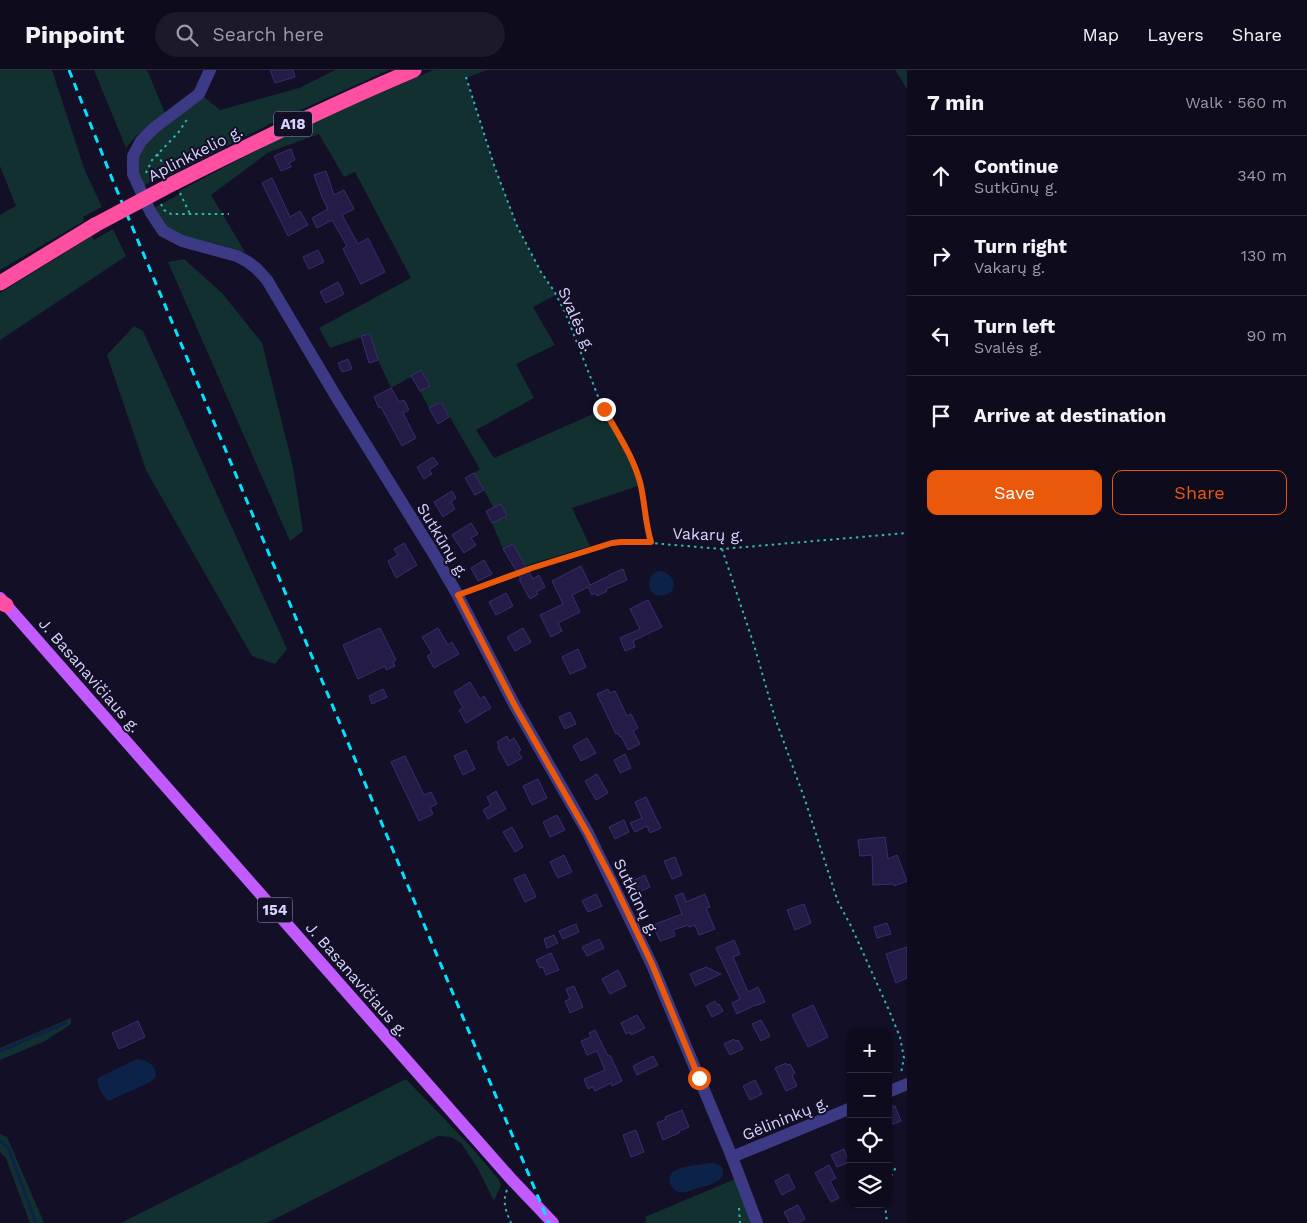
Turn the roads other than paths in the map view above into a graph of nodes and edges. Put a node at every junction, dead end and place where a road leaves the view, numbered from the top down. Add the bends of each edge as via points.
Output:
1 (210, 70) edge
2 (414, 70) edge
3 (0, 282) edge
4 (2, 602) edge
5 (847, 1110) edge
6 (732, 1157) junction
7 (553, 1223) edge
8 (757, 1223) edge

1 - 6 street, Sutkūnų g. via 199,94 154,128 141,141 133,156 133,174 151,213 163,231 182,241 237,256 258,269 267,280 458,595 515,706 588,834 652,964
2 - 3 highway, Aplinkkelio g. / A18, bridge via 316,113 174,183
4 - 7 main road, J. Basanavičiaus g. / 154
5 - 6 street, Gėlininkų g.
6 - 8 street, Sutkūnų g.

